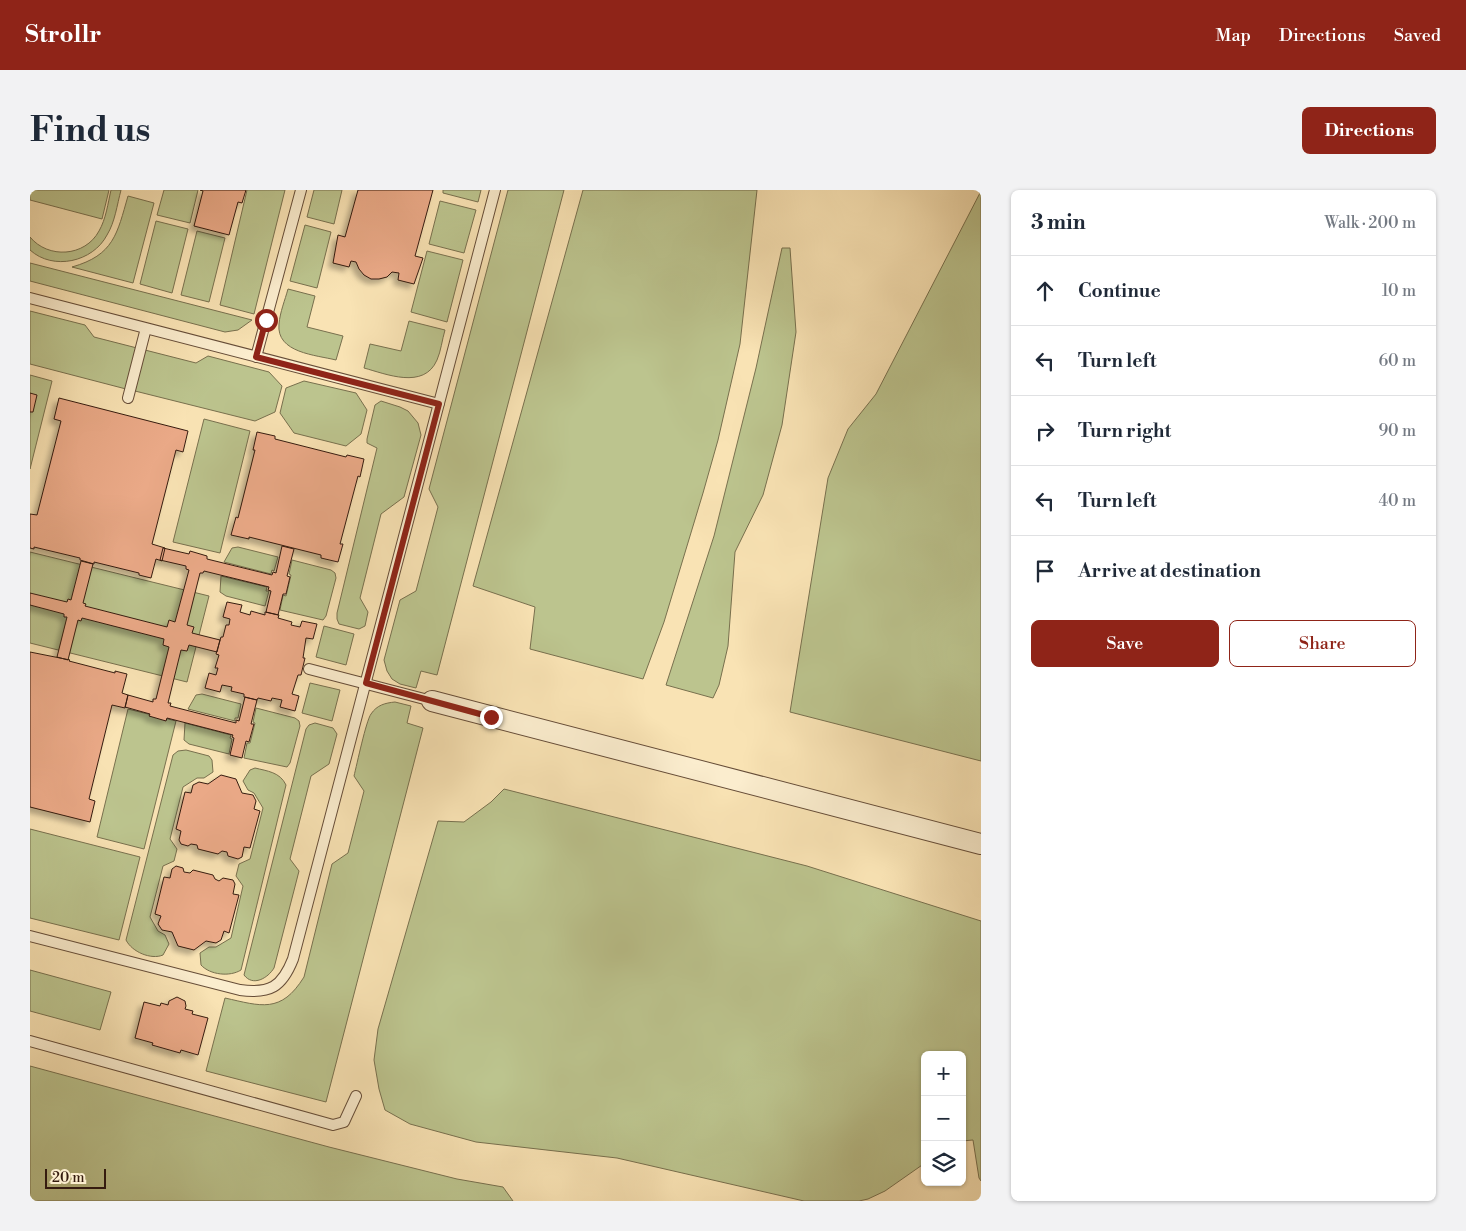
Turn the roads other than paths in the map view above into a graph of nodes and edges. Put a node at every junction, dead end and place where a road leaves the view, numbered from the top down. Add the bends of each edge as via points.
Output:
1 (301, 190) edge
2 (495, 190) edge
3 (30, 298) edge
4 (146, 328) junction
5 (256, 357) junction
6 (128, 398) dead end
7 (439, 404) junction
8 (308, 669) dead end
9 (366, 683) junction
10 (432, 701) joint
11 (981, 844) edge
12 (30, 936) edge
13 (30, 1041) edge
14 (356, 1096) dead end

1 - 5 lane
2 - 7 lane
3 - 4 lane
4 - 5 lane
4 - 6 lane
5 - 7 lane
7 - 9 lane
8 - 9 lane
9 - 10 lane
9 - 12 lane via 293,959 279,984 254,992 240,990
10 - 11 street
13 - 14 lane via 333,1125 344,1122

